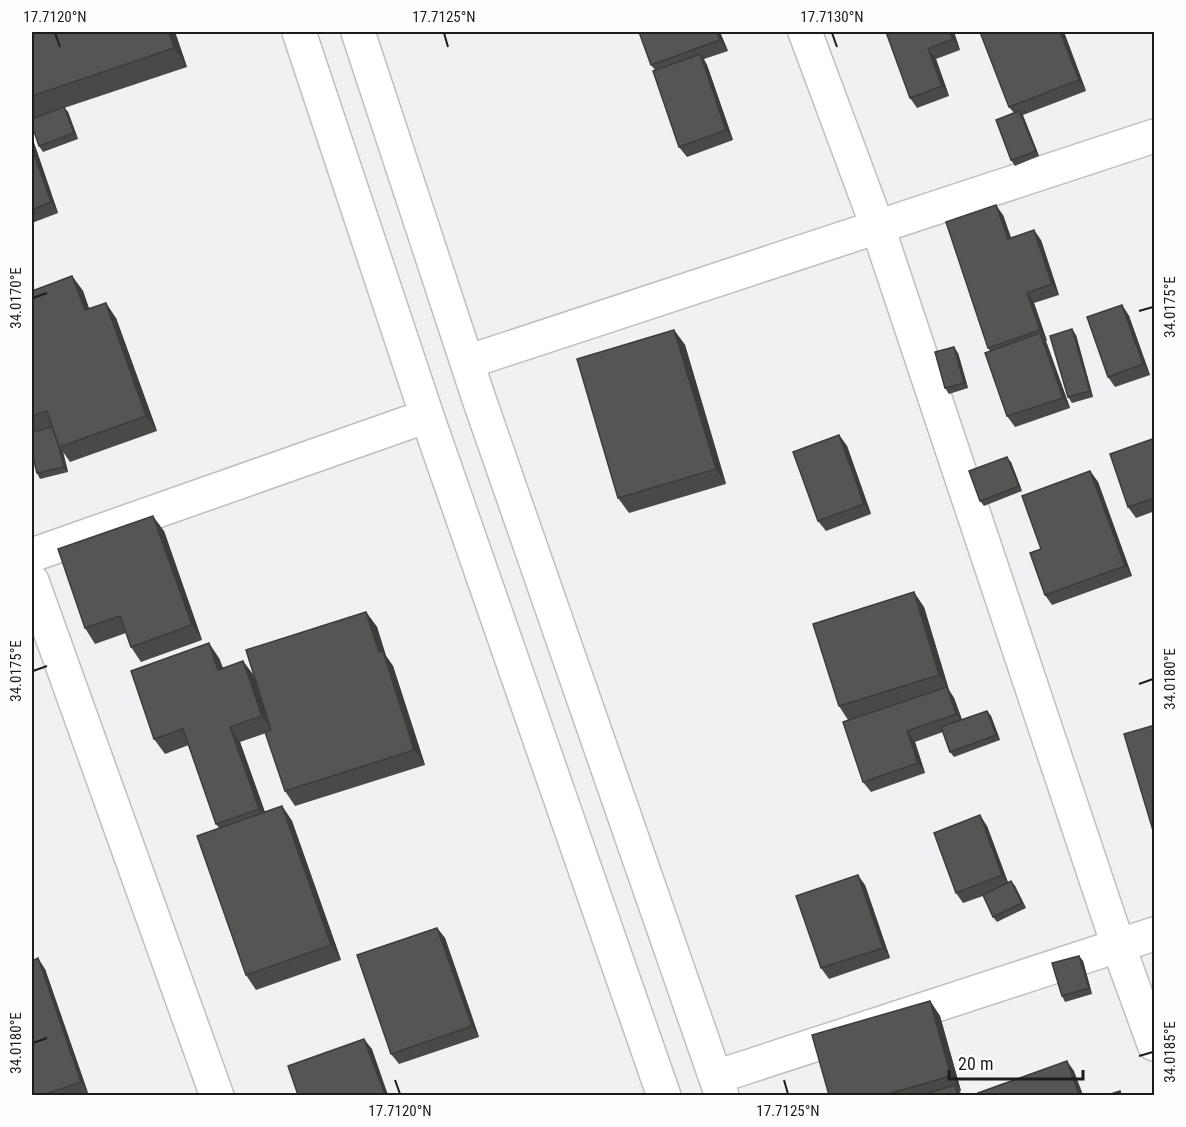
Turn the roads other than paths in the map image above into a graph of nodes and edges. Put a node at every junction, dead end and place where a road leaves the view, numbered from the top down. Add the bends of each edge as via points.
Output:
1 (300, 32) edge
2 (358, 32) edge
3 (805, 32) edge
4 (1155, 136) edge
5 (878, 228) junction
6 (467, 362) junction
7 (427, 416) junction
8 (32, 555) edge
9 (32, 581) edge
10 (1155, 934) edge
11 (1119, 945) junction
12 (1155, 1044) edge
13 (719, 1086) edge
14 (217, 1095) edge
15 (663, 1095) edge

1 - 7 street
2 - 6 street
3 - 5 street
4 - 5 street
5 - 6 street
5 - 11 street
6 - 13 street
7 - 8 street
7 - 15 street
9 - 14 street
10 - 11 street
11 - 12 street
11 - 13 street

